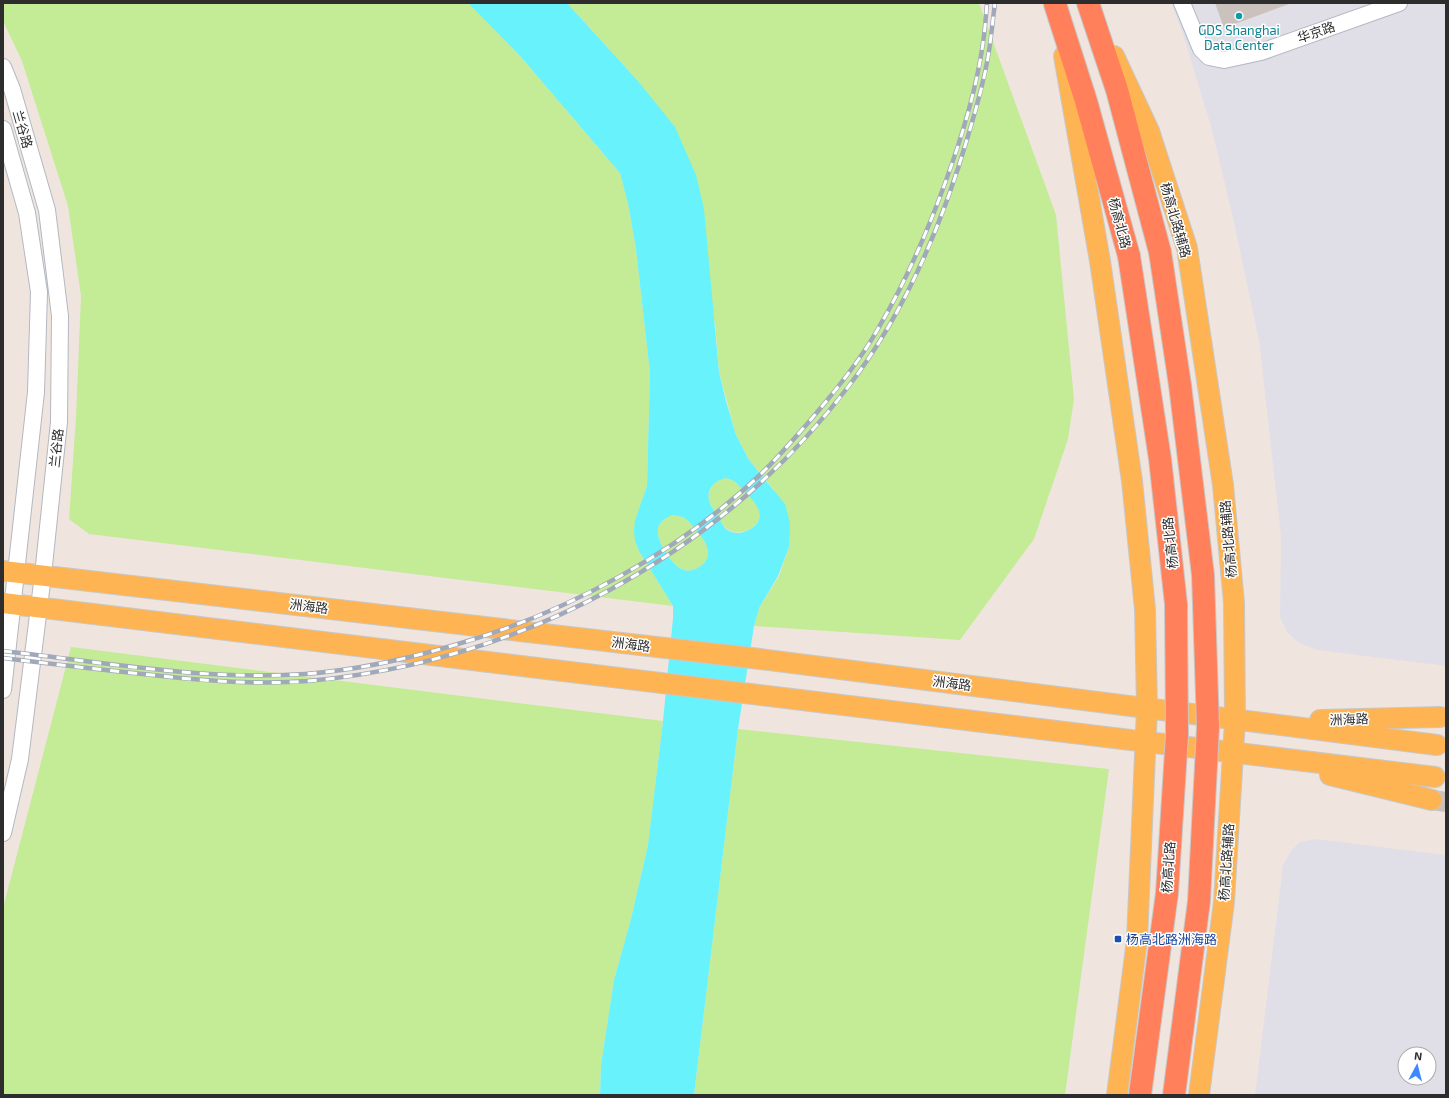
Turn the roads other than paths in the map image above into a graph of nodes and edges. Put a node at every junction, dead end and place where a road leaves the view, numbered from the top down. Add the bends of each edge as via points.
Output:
1 (1055, 3) edge
2 (1089, 3) edge
3 (1182, 3) edge
4 (1399, 3) edge
5 (3, 67) edge
6 (3, 129) edge
7 (7, 152) edge
8 (10, 571) edge
9 (43, 575) junction
10 (8, 604) edge
11 (39, 607) junction
12 (3, 690) edge
13 (1147, 708) junction
14 (1440, 717) dead end
15 (1235, 720) junction
16 (1258, 722) junction
17 (1146, 742) junction
18 (1437, 745) dead end
19 (1233, 752) junction
20 (1256, 756) junction
21 (1435, 777) dead end
22 (1432, 800) tunnel mouth
23 (3, 834) edge
24 (1117, 1095) edge
25 (1140, 1095) edge
26 (1174, 1095) edge
27 (1200, 1095) edge

1 - 13 main road via 1100,261 1132,482 1145,608
1 - 25 highway, 杨高北路, bridge via 1086,101 1129,256 1160,459 1176,604 1177,735 1167,885
2 - 15 main road, 杨高北路辅路 via 1149,131 1187,248 1223,485 1234,603
2 - 26 highway, bridge via 1117,90 1160,252 1180,385 1203,575 1208,727 1199,901
3 - 4 street, 华京路 via 1201,49 1209,57 1224,60 1261,52
5 - 9 street, 兰谷路 via 12,89 47,210 60,316 58,422
6 - 7 street, 兰谷路
7 - 8 street, 兰谷路 via 27,213 39,292 36,392
8 - 9 main road, 洲海路
8 - 10 street, 兰谷路
9 - 11 street, 兰谷路
9 - 13 main road, 洲海路 via 760,659
10 - 11 main road
10 - 12 street, 兰谷路
11 - 17 main road
11 - 23 street, 兰谷路 via 20,759
13 - 15 main road, 洲海路
13 - 17 main road
14 - 16 main road, 洲海路
15 - 16 main road, 洲海路
15 - 19 main road, 杨高北路辅路
16 - 18 main road, 洲海路
17 - 19 main road
17 - 24 main road via 1138,940
19 - 20 main road
19 - 27 main road, 杨高北路辅路 via 1224,902
20 - 21 main road
20 - 22 main road

